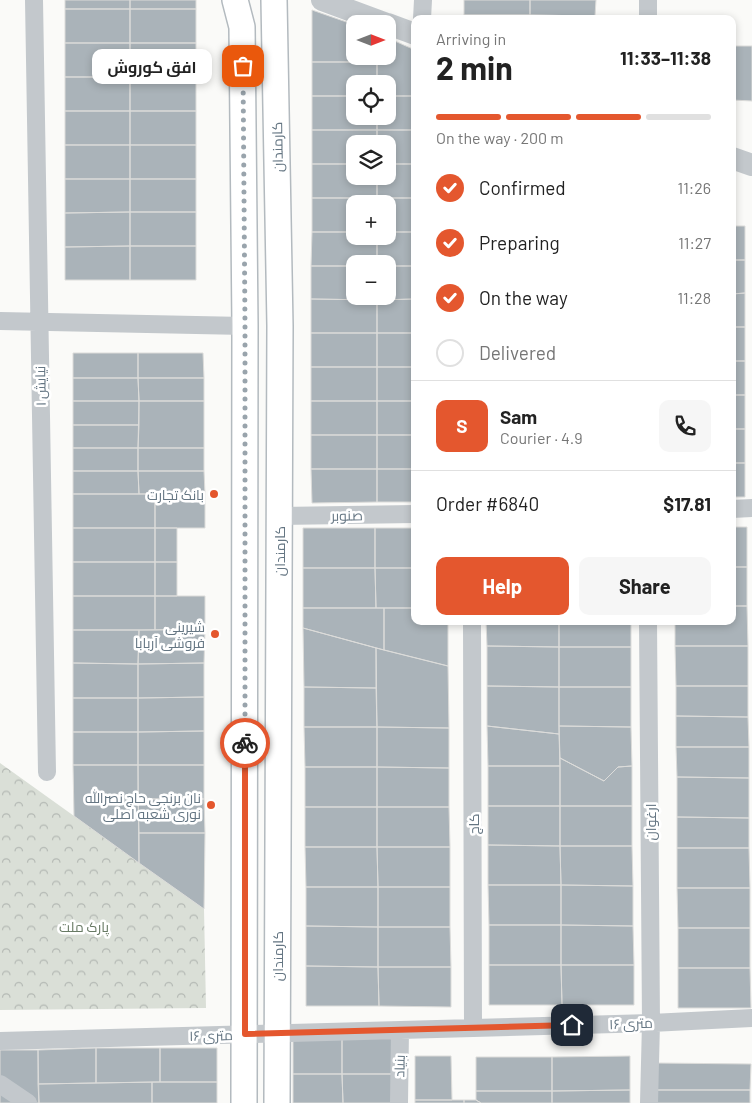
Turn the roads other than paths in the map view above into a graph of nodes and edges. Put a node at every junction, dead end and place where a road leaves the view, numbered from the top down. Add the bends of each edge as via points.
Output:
1 (34, 0) edge
2 (235, 0) edge
3 (274, 0) edge
4 (322, 0) edge
5 (423, 0) edge
6 (648, 0) edge
7 (363, 15) edge
8 (422, 15) edge
9 (648, 15) edge
10 (396, 27) edge
11 (411, 33) edge
12 (736, 159) edge
13 (752, 165) edge
14 (0, 321) edge
15 (39, 322) junction
16 (245, 326) junction
17 (280, 326) junction
18 (752, 508) edge
19 (736, 509) edge
20 (411, 514) edge
21 (279, 516) junction
22 (472, 625) edge
23 (648, 625) edge
24 (47, 772) dead end
25 (752, 1018) edge
26 (651, 1023) junction
27 (473, 1028) junction
28 (400, 1030) junction
29 (277, 1033) junction
30 (245, 1034) junction
31 (0, 1040) edge
32 (0, 1084) edge
33 (28, 1103) edge
34 (244, 1103) edge
35 (277, 1103) edge
36 (399, 1103) edge
37 (649, 1103) edge

1 - 15 street, نیایش ۱
2 - 16 main road via 242,27
3 - 17 main road, کارمندان
4 - 7 street
5 - 8 street
6 - 9 street
10 - 11 street
12 - 13 street
14 - 15 street
15 - 16 street
15 - 24 street, نیایش ۱
16 - 17 main road
16 - 30 main road
17 - 21 main road, کارمندان
18 - 19 street
20 - 21 street, صنوبر
21 - 29 main road, کارمندان
22 - 27 street, کاج
23 - 26 street, ارغوان
25 - 26 street, ۱۶ متری
26 - 27 street, ۱۶ متری
26 - 37 street, ارغوان
27 - 28 street, ۱۶ متری
28 - 29 street, ۱۶ متری
28 - 36 street, بنیاد
29 - 30 street, ۱۶ متری
29 - 35 main road, کارمندان
30 - 31 street, ۱۶ متری
30 - 34 main road
32 - 33 street

